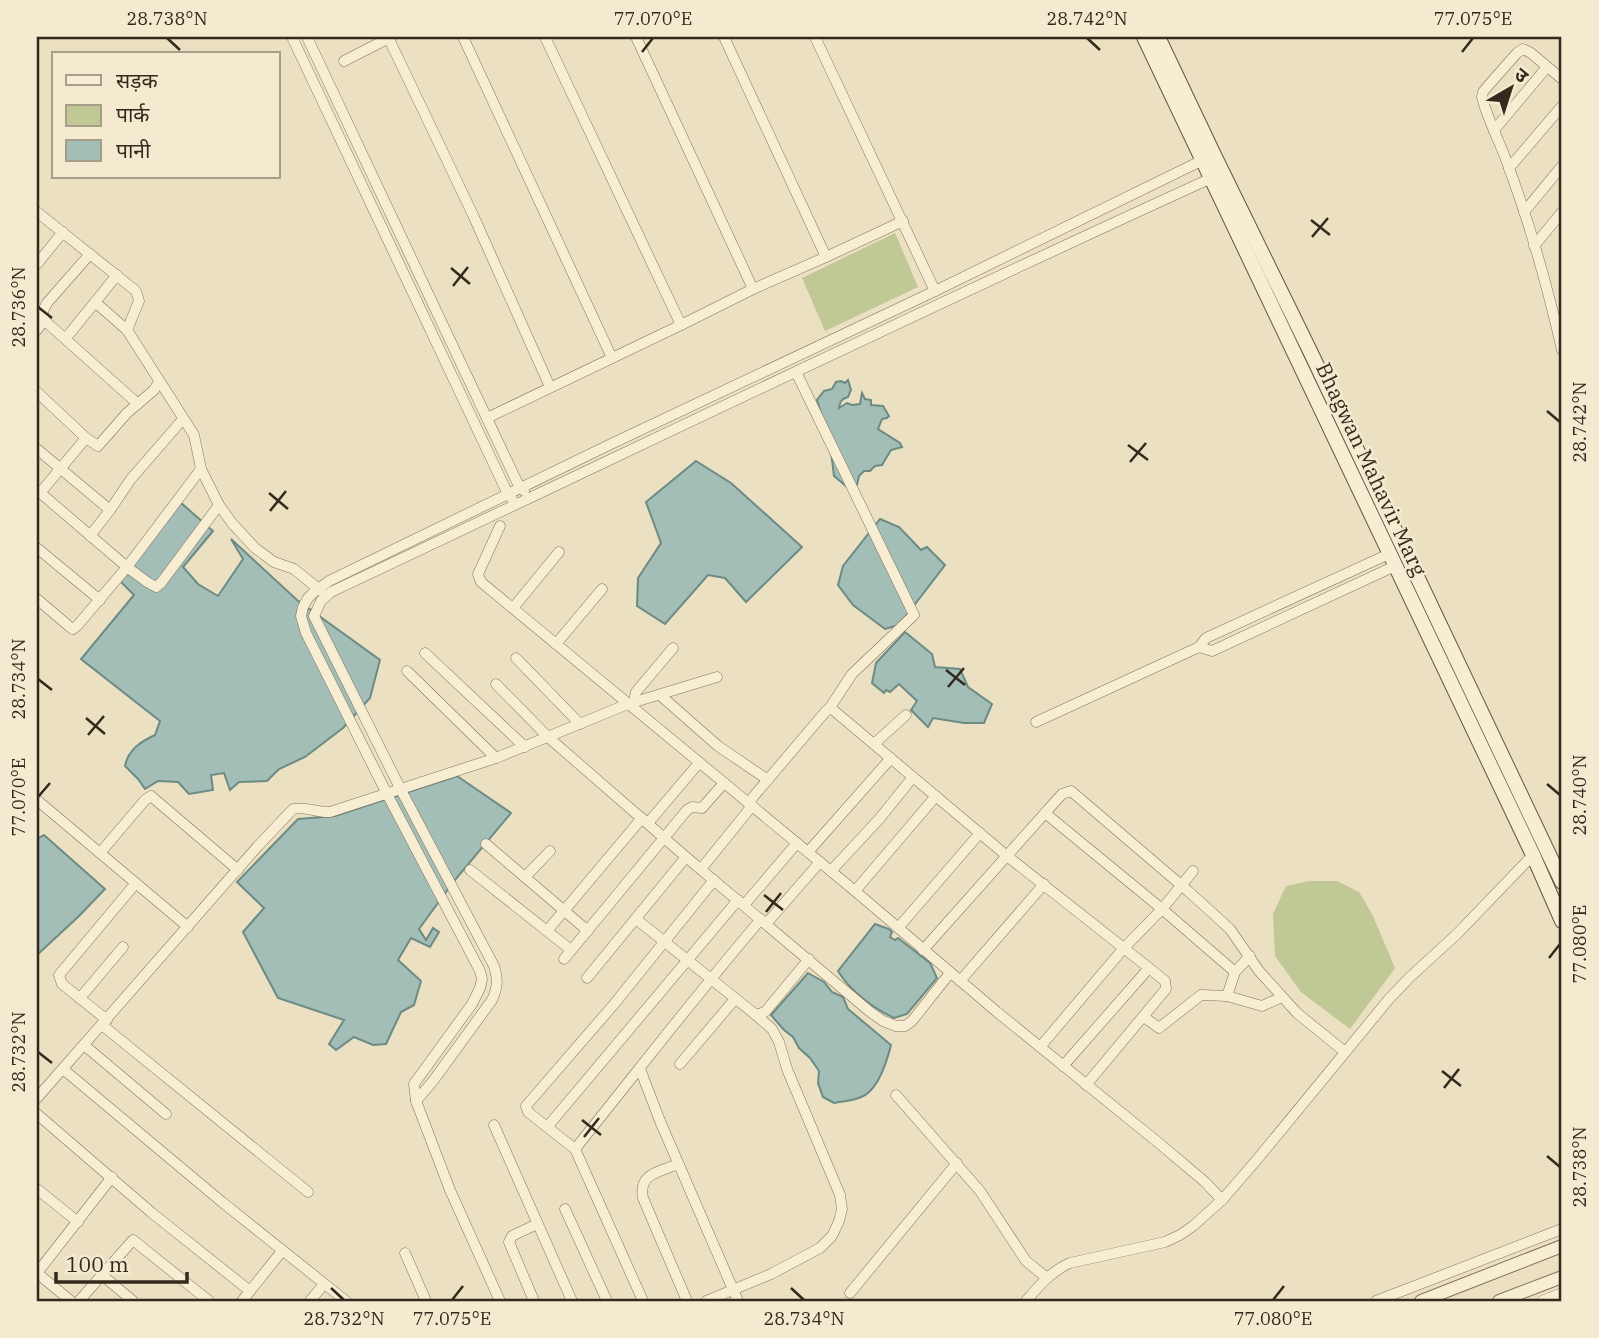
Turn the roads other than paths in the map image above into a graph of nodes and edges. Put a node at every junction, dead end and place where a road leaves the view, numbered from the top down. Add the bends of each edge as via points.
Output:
1 (292, 37) edge
2 (307, 37) edge
3 (389, 37) edge
4 (463, 37) edge
5 (545, 37) edge
6 (636, 37) edge
7 (723, 37) edge
8 (815, 37) edge
9 (1144, 37) edge
10 (1158, 37) edge
11 (344, 61) dead end
12 (1547, 67) junction
13 (1562, 79) edge
14 (1562, 106) edge
15 (1495, 129) junction
16 (1208, 158) junction
17 (1562, 166) edge
18 (1509, 168) junction
19 (1217, 175) junction
20 (37, 212) edge
21 (1524, 212) junction
22 (1562, 212) edge
23 (903, 221) junction
24 (62, 232) junction
25 (1534, 246) junction
26 (90, 254) junction
27 (827, 257) junction
28 (37, 264) edge
29 (117, 275) junction
30 (753, 289) junction
31 (935, 291) junction
32 (95, 302) junction
33 (44, 320) junction
34 (681, 325) junction
35 (37, 330) edge
36 (127, 330) junction
37 (66, 338) junction
38 (1562, 350) edge
39 (612, 358) junction
40 (796, 372) junction
41 (159, 382) junction
42 (550, 387) junction
43 (37, 393) edge
44 (138, 404) junction
45 (487, 418) junction
46 (183, 419) junction
47 (86, 438) junction
48 (37, 449) edge
49 (60, 470) junction
50 (201, 470) junction
51 (522, 488) junction
52 (38, 492) edge
53 (509, 494) junction
54 (528, 499) junction
55 (219, 505) junction
56 (515, 505) junction
57 (110, 510) junction
58 (500, 526) dead end
59 (90, 536) junction
60 (37, 548) edge
61 (559, 552) dead end
62 (1392, 560) junction
63 (127, 567) junction
64 (318, 588) junction
65 (602, 589) dead end
66 (327, 596) junction
67 (37, 599) edge
68 (100, 600) junction
69 (513, 608) junction
70 (556, 644) junction
71 (673, 648) dead end
72 (425, 653) dead end
73 (516, 658) dead end
74 (407, 671) dead end
75 (717, 677) dead end
76 (496, 684) dead end
77 (660, 695) junction
78 (631, 703) junction
79 (829, 709) junction
80 (906, 715) dead end
81 (1036, 722) dead end
82 (580, 724) junction
83 (548, 737) junction
84 (874, 744) junction
85 (525, 747) junction
86 (496, 758) junction
87 (891, 758) junction
88 (699, 762) junction
89 (914, 777) junction
90 (768, 780) junction
91 (724, 783) junction
92 (400, 788) junction
93 (386, 792) junction
94 (936, 796) junction
95 (37, 800) edge
96 (750, 805) junction
97 (1045, 813) junction
98 (645, 821) junction
99 (980, 833) junction
100 (665, 838) junction
101 (796, 843) junction
102 (486, 844) dead end
103 (550, 851) dead end
104 (808, 852) junction
105 (100, 853) junction
106 (1533, 855) junction
107 (1007, 856) junction
108 (686, 857) junction
109 (1558, 860) edge
110 (820, 862) junction
111 (701, 869) junction
112 (238, 870) junction
113 (470, 870) dead end
114 (831, 871) junction
115 (1193, 871) dead end
116 (525, 877) junction
117 (715, 880) junction
118 (136, 883) junction
119 (1562, 883) edge
120 (1044, 884) junction
121 (1181, 885) junction
122 (855, 891) junction
123 (741, 902) junction
124 (1162, 909) junction
125 (564, 911) junction
126 (636, 919) junction
127 (1562, 920) edge
128 (764, 921) junction
129 (188, 927) junction
130 (898, 928) junction
131 (588, 930) junction
132 (547, 931) junction
133 (664, 942) junction
134 (123, 947) dead end
135 (1124, 948) junction
136 (571, 950) junction
137 (923, 950) junction
138 (1250, 956) junction
139 (564, 959) dead end
140 (809, 959) junction
141 (687, 961) junction
142 (1149, 968) junction
143 (1235, 971) junction
144 (950, 973) junction
145 (587, 978) dead end
146 (710, 979) junction
147 (960, 981) junction
148 (1227, 996) junction
149 (1282, 997) junction
150 (80, 998) junction
151 (735, 999) junction
152 (756, 1015) junction
153 (1143, 1017) junction
154 (104, 1022) junction
155 (85, 1045) junction
156 (1040, 1047) junction
157 (1345, 1052) junction
158 (680, 1064) dead end
159 (1063, 1066) junction
160 (63, 1069) junction
161 (640, 1069) junction
162 (1086, 1085) junction
163 (896, 1095) dead end
164 (37, 1098) edge
165 (416, 1101) junction
166 (37, 1114) edge
167 (166, 1114) dead end
168 (494, 1125) dead end
169 (548, 1126) junction
170 (575, 1149) junction
171 (957, 1163) junction
172 (678, 1164) junction
173 (112, 1177) junction
174 (37, 1189) edge
175 (308, 1192) dead end
176 (1222, 1199) junction
177 (565, 1209) dead end
178 (78, 1222) junction
179 (537, 1224) junction
180 (1562, 1229) edge
181 (1562, 1247) edge
182 (282, 1251) junction
183 (405, 1253) dead end
184 (37, 1273) edge
185 (102, 1275) junction
186 (1562, 1277) edge
187 (1046, 1278) junction
188 (324, 1284) junction
189 (732, 1289) junction
190 (250, 1291) junction
191 (850, 1293) dead end
192 (1562, 1293) edge
193 (71, 1301) edge
194 (79, 1301) edge
195 (133, 1301) edge
196 (209, 1301) edge
197 (242, 1301) edge
198 (310, 1301) edge
199 (346, 1301) edge
200 (426, 1301) edge
201 (500, 1301) edge
202 (534, 1301) edge
203 (572, 1301) edge
204 (607, 1301) edge
205 (643, 1301) edge
206 (687, 1301) edge
207 (706, 1301) edge
208 (738, 1301) edge
209 (1026, 1301) edge
210 (1376, 1301) edge
211 (1421, 1301) edge
212 (1499, 1301) edge
213 (1542, 1301) edge

1 - 53 street
2 - 45 street
3 - 11 street
3 - 42 street
4 - 39 street
5 - 34 street
6 - 30 street
7 - 27 street
8 - 23 street
9 - 16 main road, Bhagwan Mahavir Marg
10 - 16 main road, Bhagwan Mahavir Marg
12 - 13 street
12 - 15 street
12 - 15 street via 1521,50 1487,87 1482,97
14 - 18 street
15 - 18 street
16 - 19 main road, Bhagwan Mahavir Marg
16 - 31 street
17 - 21 street
18 - 21 street
19 - 40 street
19 - 62 main road, Bhagwan Mahavir Marg
19 - 109 main road, Bhagwan Mahavir Marg via 1310,351
20 - 24 street
21 - 25 street
22 - 25 street
23 - 27 street
23 - 31 street
24 - 26 street
24 - 28 street
25 - 38 street
26 - 29 street
26 - 33 street via 47,303
27 - 30 street
29 - 32 street
29 - 36 street via 136,291 139,301
30 - 34 street
31 - 51 street
32 - 36 street
32 - 37 street
33 - 35 street
33 - 37 street
34 - 39 street
36 - 41 street
37 - 44 street
39 - 42 street
40 - 54 street
40 - 79 street via 914,615 852,674
41 - 44 street
41 - 46 street
42 - 45 street
43 - 47 street
44 - 47 street via 98,446
45 - 51 street
46 - 50 street via 194,435
46 - 57 street
47 - 49 street
48 - 49 street
49 - 52 street
49 - 57 street
50 - 55 street
50 - 63 street
51 - 53 street
51 - 54 street
52 - 59 street
53 - 56 street
53 - 64 street
54 - 56 street
55 - 63 street via 159,585 151,585
55 - 64 street via 255,548
56 - 66 street
57 - 59 street
58 - 69 street via 478,578
59 - 63 street
60 - 68 street
61 - 69 street
62 - 81 street via 1212,651 1199,648
62 - 106 main road, Bhagwan Mahavir Marg
63 - 68 street
64 - 66 street
64 - 93 street via 303,607 306,633
65 - 70 street
66 - 92 street via 314,616
67 - 68 street via 74,629
69 - 70 street
70 - 78 street
71 - 78 street
72 - 85 street
73 - 82 street
74 - 86 street
75 - 77 street
76 - 83 street
77 - 78 street
77 - 90 street via 719,746
78 - 82 street
78 - 88 street
79 - 84 street
79 - 90 street
80 - 84 street
82 - 83 street
83 - 85 street
83 - 98 street
84 - 87 street
85 - 86 street
86 - 92 street
87 - 89 street
87 - 104 street
88 - 91 street
88 - 98 street
89 - 94 street
89 - 114 street
90 - 96 street
91 - 96 street
91 - 100 street via 702,808 690,808
92 - 93 street
92 - 165 street via 497,976 492,1000
93 - 112 street via 325,813 293,809
93 - 165 street via 482,979 472,1004 414,1084
94 - 99 street
94 - 122 street
95 - 105 street
96 - 101 street
96 - 111 street
97 - 107 street
97 - 121 street via 1064,792 1071,791
97 - 124 street
98 - 100 street
98 - 125 street
99 - 107 street
99 - 130 street
100 - 108 street
100 - 131 street
101 - 104 street
101 - 123 street
102 - 116 street
103 - 116 street
104 - 110 street
105 - 112 street via 151,796
105 - 118 street
106 - 127 main road, Bhagwan Mahavir Marg
106 - 157 street via 1389,999
107 - 120 street
107 - 137 street
108 - 111 street
108 - 126 street
109 - 119 main road, Bhagwan Mahavir Marg
110 - 114 street
110 - 128 street
111 - 117 street
112 - 129 street
113 - 132 street
114 - 122 street
115 - 121 street
116 - 125 street
117 - 123 street
117 - 133 street
118 - 129 street
118 - 150 street via 59,975 62,984
120 - 135 street
120 - 147 street
121 - 124 street
121 - 138 street via 1230,929
122 - 130 street
123 - 128 street
123 - 141 street
124 - 135 street
124 - 143 street
125 - 131 street
125 - 132 street
126 - 133 street
126 - 145 street
128 - 140 street
128 - 146 street
129 - 154 street
130 - 137 street
131 - 136 street
132 - 136 street
133 - 141 street
133 - 169 street via 528,1103 528,1112
134 - 150 street
135 - 142 street
135 - 156 street
136 - 139 street
137 - 144 street
138 - 143 street
138 - 149 street
140 - 144 street via 869,1011 896,1026 912,1021
140 - 152 street via 765,1012
141 - 146 street
141 - 169 street
142 - 153 street via 1165,981 1166,989
142 - 159 street
143 - 148 street
144 - 147 street
146 - 151 street
146 - 161 street
147 - 156 street
148 - 149 street via 1262,1006
148 - 153 street via 1201,995 1159,1028
149 - 157 street
150 - 154 street
151 - 152 street
151 - 158 street
152 - 189 street via 779,1042 842,1209 835,1230 820,1248
153 - 162 street
154 - 155 street
154 - 175 street
155 - 160 street
155 - 167 street
156 - 159 street
157 - 176 street
159 - 162 street
160 - 164 street
160 - 182 street
161 - 170 street
161 - 172 street
162 - 176 street
163 - 171 street
165 - 201 street
166 - 173 street
168 - 179 street
169 - 170 street
170 - 205 street
171 - 187 street via 1026,1261
171 - 191 street
172 - 189 street
172 - 206 street via 649,1176 641,1188
173 - 178 street
173 - 190 street
174 - 178 street
176 - 187 street via 1194,1226 1165,1242 1070,1262
177 - 204 street
178 - 184 street
179 - 202 street via 509,1242
179 - 203 street
180 - 210 street
181 - 211 street
182 - 188 street
182 - 190 street
183 - 200 street
184 - 193 street
185 - 194 street
185 - 195 street
185 - 196 street via 133,1240
186 - 212 street
187 - 209 street
188 - 198 street
188 - 199 street
189 - 207 street
189 - 208 street
190 - 197 street
192 - 213 street

